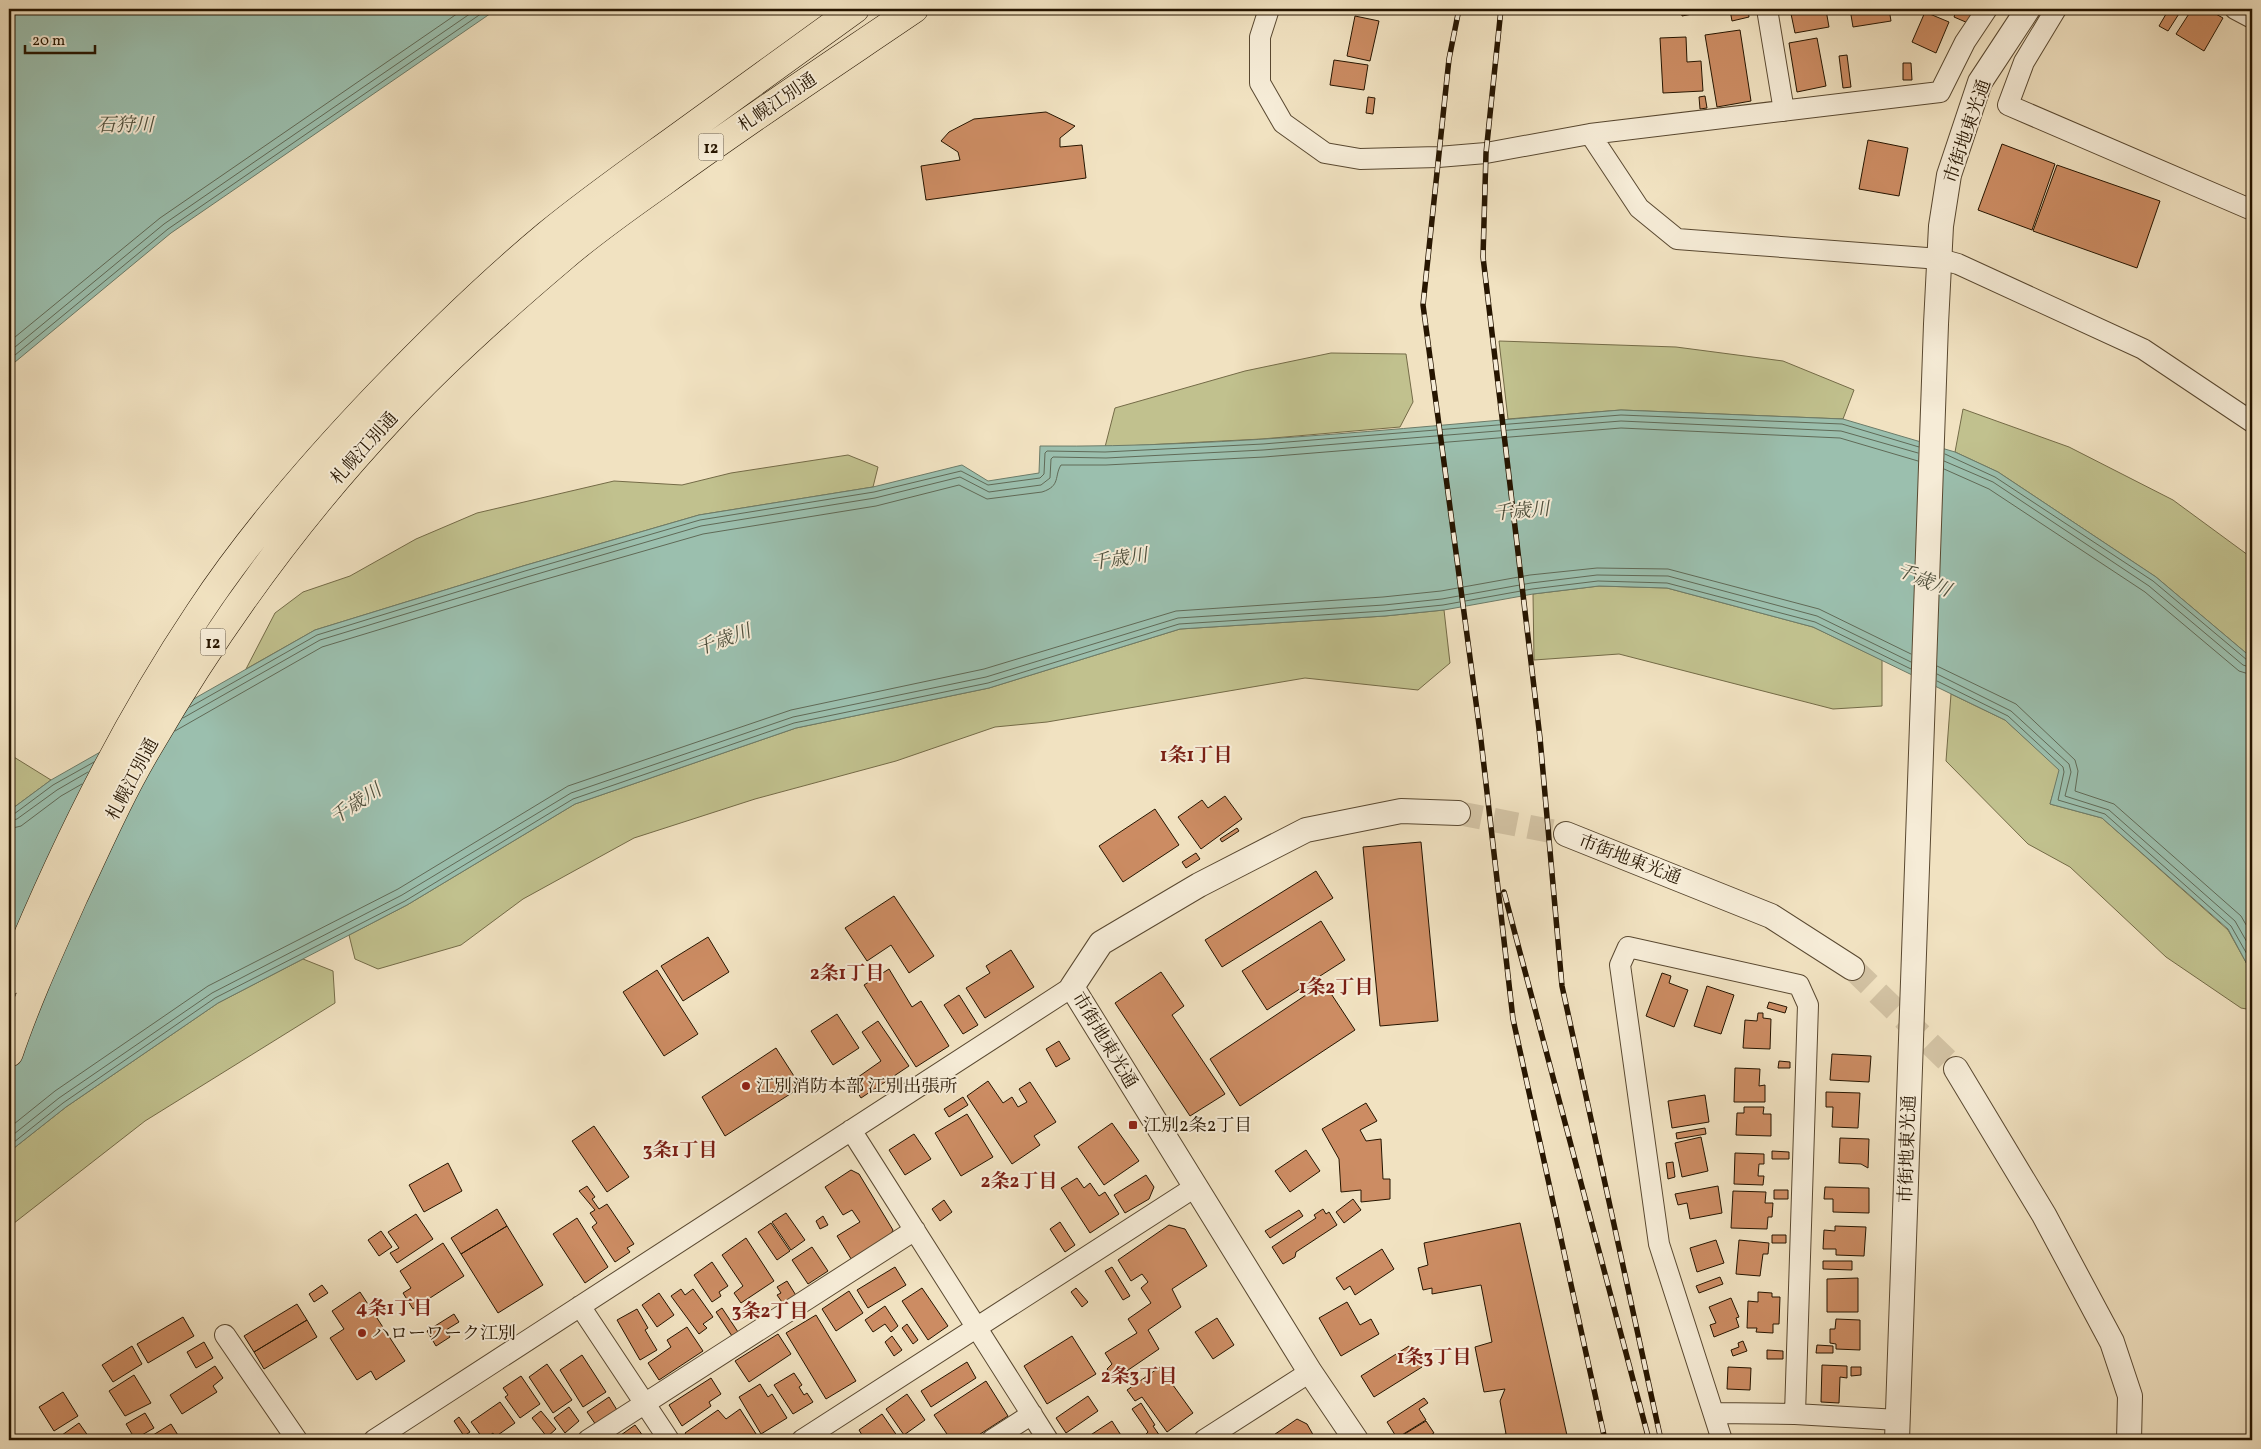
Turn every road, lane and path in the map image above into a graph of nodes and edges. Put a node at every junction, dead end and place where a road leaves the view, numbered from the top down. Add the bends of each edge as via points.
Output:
1 (855, 9) edge
2 (914, 9) edge
3 (1269, 9) edge
4 (1767, 9) edge
5 (1988, 9) edge
6 (2028, 9) edge
7 (2056, 9) edge
8 (2235, 9) edge
9 (2252, 18) edge
10 (1784, 111) junction
11 (1590, 134) junction
12 (2252, 210) edge
13 (1940, 259) junction
14 (2252, 422) edge
15 (1458, 813) tunnel mouth
16 (1566, 834) tunnel mouth
17 (1852, 968) tunnel mouth
18 (9, 982) edge
19 (1072, 987) junction
20 (9, 1053) edge
21 (1956, 1069) tunnel mouth
22 (851, 1130) junction
23 (1196, 1187) junction
24 (915, 1230) junction
25 (580, 1306) junction
26 (978, 1327) junction
27 (225, 1335) dead end
28 (1310, 1372) junction
29 (644, 1404) junction
30 (1714, 1413) junction
31 (1032, 1414) junction
32 (1794, 1414) junction
33 (1898, 1430) edge
34 (297, 1440) edge
35 (374, 1440) edge
36 (588, 1440) edge
37 (669, 1440) edge
38 (802, 1440) edge
39 (992, 1440) edge
40 (1048, 1440) edge
41 (1204, 1440) edge
42 (1356, 1440) edge
43 (1722, 1440) edge
44 (2129, 1440) edge

1 - 18 highway, 札幌江別通 / 12 via 550,233 427,344 310,468 254,536 200,611 140,708 63,854
2 - 20 highway, 札幌江別通 / 12 via 702,153 562,258 447,361 384,424 337,478 231,615 148,746 50,950
3 - 11 street via 1260,37 1260,83 1283,124 1325,153 1360,159 1438,157 1486,153
4 - 10 street
5 - 10 street via 1965,42 1940,92
6 - 13 street, 市街地東光通 via 1980,82 1949,174
7 - 12 street via 2024,62 2008,105
8 - 9 street
10 - 11 street
11 - 13 street via 1639,208 1676,239
13 - 14 street via 1958,264 2143,349
13 - 33 street, 市街地東光通
15 - 19 street, 市街地東光通 via 1401,811 1306,830 1199,885 1101,943
16 - 17 street, 市街地東光通 via 1771,916
19 - 22 street
19 - 23 street, 市街地東光通
21 - 44 street via 2044,1215 2112,1342 2130,1396
22 - 24 street
22 - 25 street
23 - 26 street
23 - 28 street, 市街地東光通
24 - 26 street
24 - 29 street
25 - 29 street
25 - 35 street
26 - 31 street
26 - 38 street
27 - 34 street
28 - 41 street
28 - 42 street, 市街地東光通
29 - 36 street
29 - 37 street
30 - 32 street
30 - 32 street via 1659,1244 1620,965 1628,947 1799,984 1808,1005
30 - 43 street
31 - 39 street
31 - 40 street
32 - 33 street

